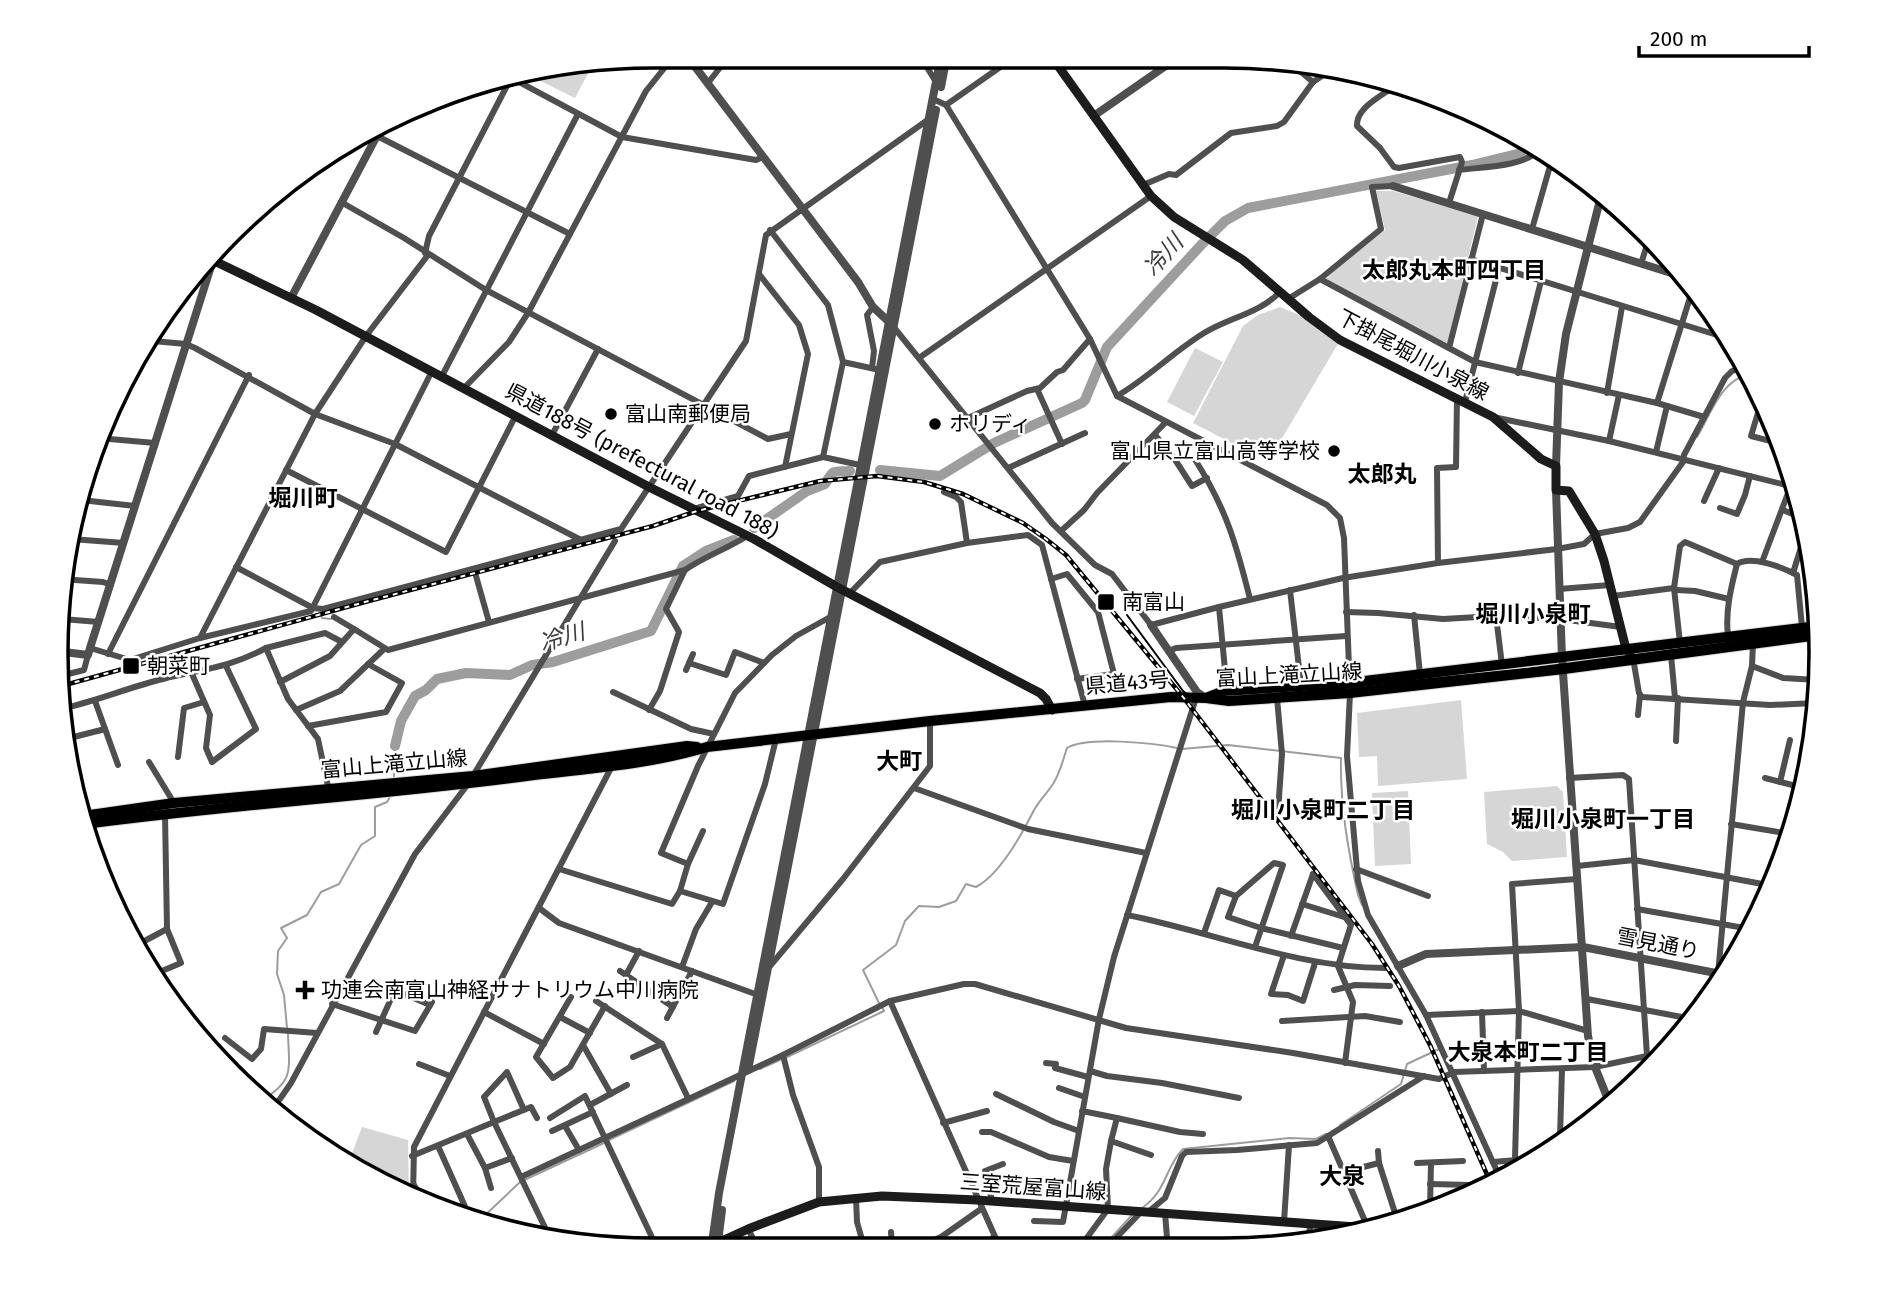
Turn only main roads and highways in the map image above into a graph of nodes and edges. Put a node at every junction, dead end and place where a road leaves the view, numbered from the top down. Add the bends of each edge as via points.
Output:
1 (1060, 68) edge
2 (217, 263) edge
3 (1808, 627) edge
4 (1808, 636) edge
5 (1630, 654) junction
6 (1563, 663) junction
7 (1349, 688) junction
8 (1201, 698) junction
9 (1052, 709) junction
10 (171, 808) junction
11 (91, 815) edge
12 (94, 823) edge
13 (1342, 1226) edge
14 (730, 1238) edge

1 - 5 main road, 下掛尾堀川小泉線 via 1151,196 1174,217 1243,260 1340,340 1493,417 1541,459 1556,466 1556,490 1569,491 1595,534
2 - 9 main road, 県道188号 (prefectural road 188) via 747,536 1040,693
3 - 5 main road, 富山上滝立山線
4 - 5 main road, 富山上滝立山線
5 - 6 main road, 富山上滝立山線
6 - 7 main road, 富山上滝立山線
6 - 7 main road, 富山上滝立山線 via 1420,674
7 - 8 main road, 富山上滝立山線 via 1277,698
7 - 8 main road, 富山上滝立山線 via 1301,685 1227,691
8 - 9 main road, 県道43号
9 - 10 main road, 富山上滝立山線 via 776,738 470,780
10 - 11 main road, 富山上滝立山線
10 - 12 main road, 富山上滝立山線
13 - 14 main road, 三室荒屋富山線 via 882,1196 819,1202

